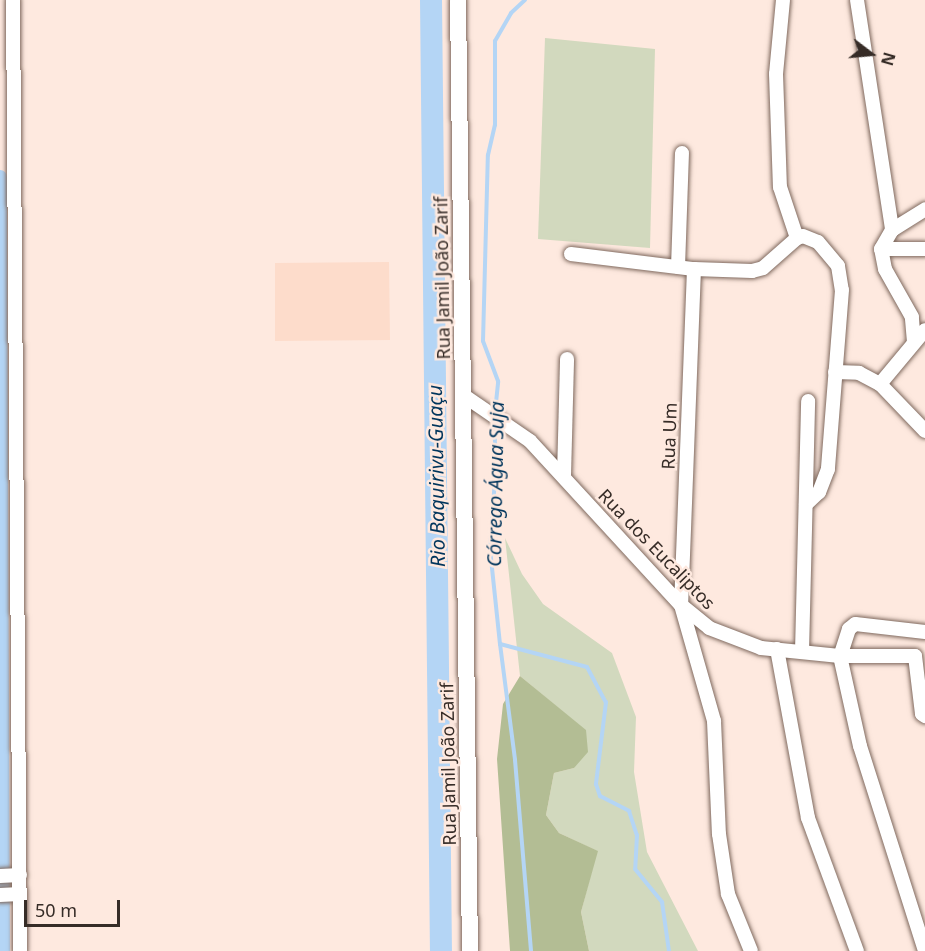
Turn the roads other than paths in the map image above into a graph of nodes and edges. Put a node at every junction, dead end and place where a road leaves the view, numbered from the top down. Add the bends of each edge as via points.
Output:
1 (13, 0) edge
2 (458, 0) edge
3 (783, 0) edge
4 (857, 0) edge
5 (682, 153) dead end
6 (925, 209) edge
7 (892, 230) junction
8 (797, 238) junction
9 (881, 249) junction
10 (925, 249) edge
11 (572, 254) dead end
12 (678, 267) junction
13 (694, 269) junction
14 (925, 330) edge
15 (914, 342) junction
16 (567, 359) dead end
17 (835, 372) junction
18 (880, 384) junction
19 (463, 395) junction
20 (808, 401) dead end
21 (925, 431) edge
22 (564, 476) junction
23 (806, 504) junction
24 (681, 605) junction
25 (925, 632) edge
26 (777, 650) junction
27 (802, 652) junction
28 (840, 656) junction
29 (925, 716) edge
30 (9, 876) edge
31 (9, 895) edge
32 (20, 951) edge
33 (470, 951) edge
34 (750, 951) edge
35 (857, 951) edge
36 (925, 951) edge

1 - 30 street
2 - 19 main road, Rua Jamil João Zarif
3 - 8 street via 776,74 780,187
4 - 7 street
5 - 12 street
6 - 7 street
7 - 9 street
8 - 13 street via 762,268
8 - 17 street via 803,236 818,242 838,266 842,290
9 - 10 street
9 - 15 street via 885,269 912,317
11 - 12 street
12 - 13 street
13 - 24 street, Rua Um
14 - 15 street
15 - 18 street
16 - 22 street
17 - 18 street via 859,373
17 - 23 street via 828,469 819,492
18 - 21 street
19 - 22 street, Rua dos Eucaliptos via 509,423
19 - 33 main road, Rua Jamil João Zarif
20 - 23 street
22 - 24 street, Rua dos Eucaliptos
23 - 27 street
24 - 26 street, Rua dos Eucaliptos via 727,637
24 - 34 street via 714,721 719,834 728,894
25 - 28 street via 855,624 849,629
26 - 27 street, Rua dos Eucaliptos
26 - 35 street via 808,818
27 - 28 street, Rua dos Eucaliptos
28 - 29 street, Rua dos Eucaliptos via 915,656 921,714
28 - 36 street via 860,746
30 - 31 street
31 - 32 street

